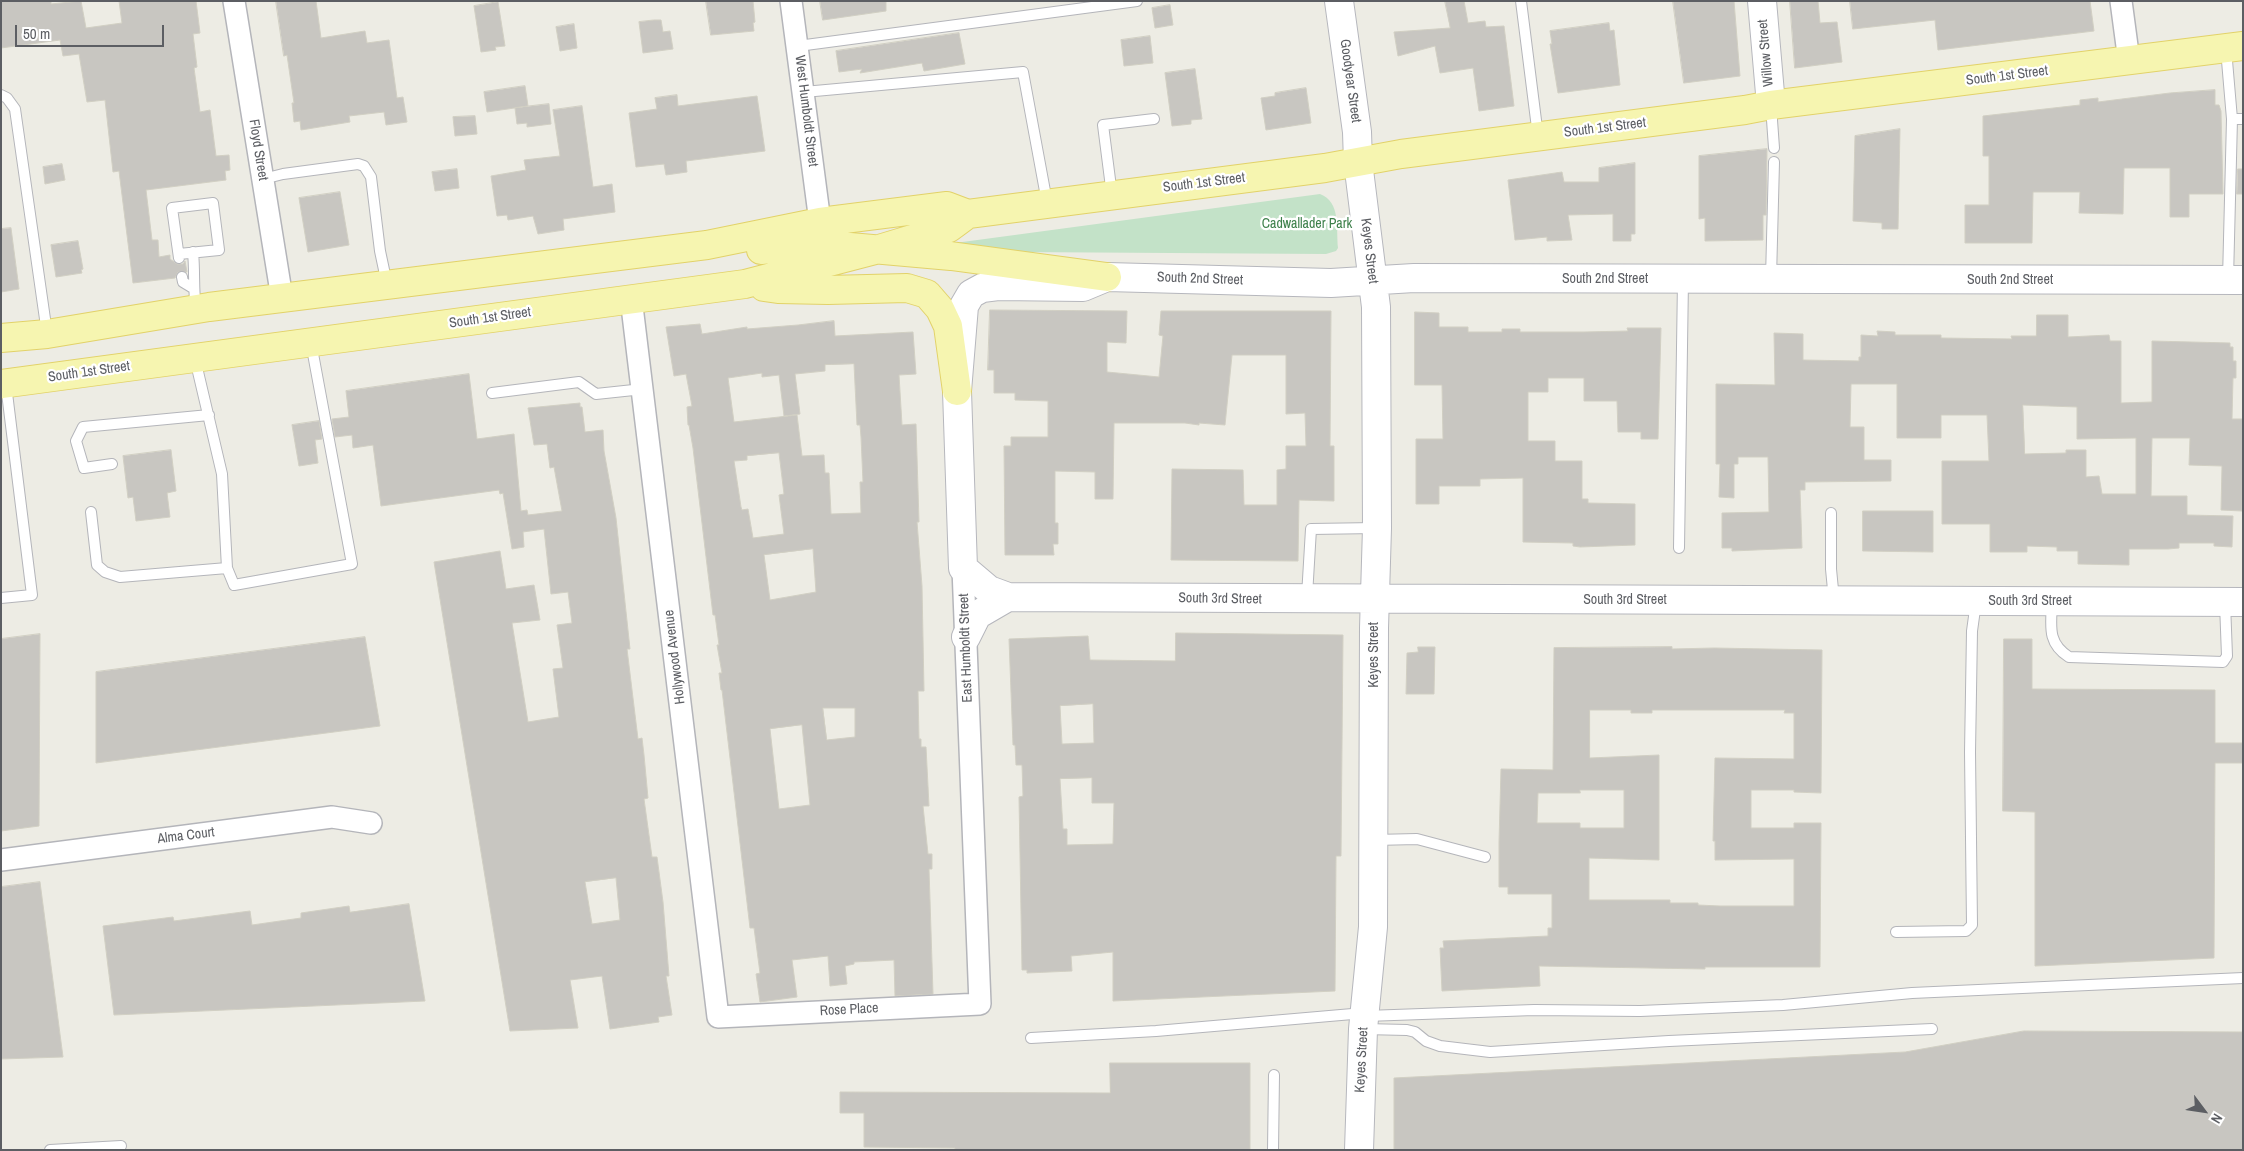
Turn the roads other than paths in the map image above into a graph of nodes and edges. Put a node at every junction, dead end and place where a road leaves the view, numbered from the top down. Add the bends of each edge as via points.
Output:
1 (234, 1) edge
2 (791, 1) edge
3 (1137, 1) edge
4 (1339, 1) edge
5 (1521, 1) edge
6 (1762, 1) edge
7 (2121, 1) edge
8 (798, 46) junction
9 (2234, 47) edge
10 (2128, 61) junction
11 (804, 92) junction
12 (1, 95) edge
13 (1771, 105) junction
14 (1154, 119) dead end
15 (2238, 119) edge
16 (1538, 136) junction
17 (1774, 148) dead end
18 (1358, 162) junction
19 (1774, 162) dead end
20 (263, 179) junction
21 (1112, 195) junction
22 (1047, 203) junction
23 (968, 214) junction
24 (820, 222) junction
25 (707, 245) junction
26 (879, 249) junction
27 (193, 252) junction
28 (182, 277) dead end
29 (1107, 277) junction
30 (1683, 279) junction
31 (1771, 279) junction
32 (2235, 280) edge
33 (1373, 282) junction
34 (745, 284) junction
35 (387, 285) junction
36 (970, 294) joint
37 (282, 298) junction
38 (631, 298) junction
39 (195, 299) junction
40 (47, 334) junction
41 (1, 338) edge
42 (310, 342) junction
43 (195, 358) junction
44 (3, 384) edge
45 (642, 389) junction
46 (957, 391) junction
47 (492, 393) dead end
48 (209, 415) junction
49 (112, 464) dead end
50 (91, 512) dead end
51 (1832, 513) dead end
52 (1377, 528) junction
53 (1679, 548) dead end
54 (227, 568) junction
55 (963, 568) junction
56 (1008, 597) junction
57 (1, 598) edge
58 (1307, 600) junction
59 (1375, 600) junction
60 (1834, 601) junction
61 (1976, 601) junction
62 (2052, 602) junction
63 (2234, 602) edge
64 (966, 637) junction
65 (371, 823) dead end
66 (1373, 840) junction
67 (1485, 857) dead end
68 (1, 860) edge
69 (1896, 932) dead end
70 (2243, 978) edge
71 (980, 1004) joint
72 (718, 1016) joint
73 (1365, 1019) junction
74 (1932, 1029) dead end
75 (1031, 1038) dead end
76 (1274, 1075) dead end
77 (122, 1146) dead end
78 (50, 1150) edge
79 (1273, 1150) edge
80 (1359, 1150) edge

1 - 20 street, Floyd Street
2 - 8 street, West Humboldt Street
3 - 8 lane
4 - 18 street, Goodyear Street via 1357,132
5 - 16 lane
6 - 13 street, Willow Street
7 - 10 street
8 - 11 street, West Humboldt Street
9 - 10 main road, South 1st Street
9 - 15 lane
10 - 13 main road, South 1st Street
11 - 22 lane via 1023,72
11 - 24 street, West Humboldt Street
12 - 40 lane via 15,109
13 - 16 main road, South 1st Street
13 - 17 lane
14 - 21 lane via 1103,125
15 - 32 lane
16 - 18 main road, South 1st Street
18 - 21 main road, South 1st Street
18 - 33 street, Keyes Street
19 - 31 lane
20 - 35 lane via 358,164 364,166 371,177
20 - 37 street, Floyd Street
21 - 22 main road, South 1st Street
22 - 23 main road, South 1st Street
23 - 24 main road, South 1st Street via 947,206
23 - 26 main road, South 1st Street via 949,228
24 - 25 main road, South 1st Street
25 - 26 main road via 736,252 816,244
25 - 35 main road, South 1st Street
26 - 29 main road
26 - 34 main road, South 1st Street
27 - 27 lane via 179,256 172,208 214,203 219,250
27 - 39 lane
28 - 39 lane
29 - 33 street, South 2nd Street
29 - 36 street, South 2nd Street via 1083,287 998,286
30 - 31 street, South 2nd Street
30 - 33 street, South 2nd Street via 1414,278
30 - 53 lane
31 - 32 street, South 2nd Street
33 - 52 street, Keyes Street via 1376,308
34 - 38 main road, South 1st Street
34 - 46 main road via 778,289 907,288 927,294 940,309 948,326
35 - 37 main road, South 1st Street
36 - 46 street, East Humboldt Street via 962,320
37 - 39 main road, South 1st Street
38 - 42 main road, South 1st Street
38 - 45 street, Hollywood Avenue
39 - 40 main road, South 1st Street
40 - 41 main road, South 1st Street
42 - 43 main road, South 1st Street
42 - 54 lane via 352,564 234,585
43 - 44 main road, South 1st Street
43 - 48 lane
44 - 57 lane via 32,595
45 - 47 lane via 596,394 579,382
45 - 72 street, Hollywood Avenue
46 - 55 street, East Humboldt Street
48 - 49 lane via 83,426 76,441 84,468
48 - 54 lane via 222,474
50 - 54 lane via 97,565 105,572 120,578
51 - 60 lane
52 - 58 lane via 1311,529
52 - 59 street, Keyes Street
55 - 56 street via 989,590
55 - 64 street, East Humboldt Street
56 - 58 street, South 3rd Street
56 - 64 street via 977,615
58 - 59 street, South 3rd Street
59 - 60 street, South 3rd Street
59 - 66 street, Keyes Street
60 - 61 street, South 3rd Street
61 - 62 street, South 3rd Street
61 - 69 lane via 1972,631 1970,752 1972,925 1966,932
62 - 63 street, South 3rd Street
62 - 63 lane via 2052,635 2057,650 2069,657 2223,662 2227,656
64 - 71 street, East Humboldt Street
65 - 68 street, Alma Court via 332,817
66 - 67 lane via 1417,839
66 - 73 street, Keyes Street via 1373,927
70 - 73 lane via 1912,993 1783,1005 1534,1010
71 - 72 street, Rose Place
73 - 74 lane via 1415,1032 1440,1046 1490,1052
73 - 75 lane
73 - 80 street, Keyes Street
76 - 79 lane
77 - 78 lane

